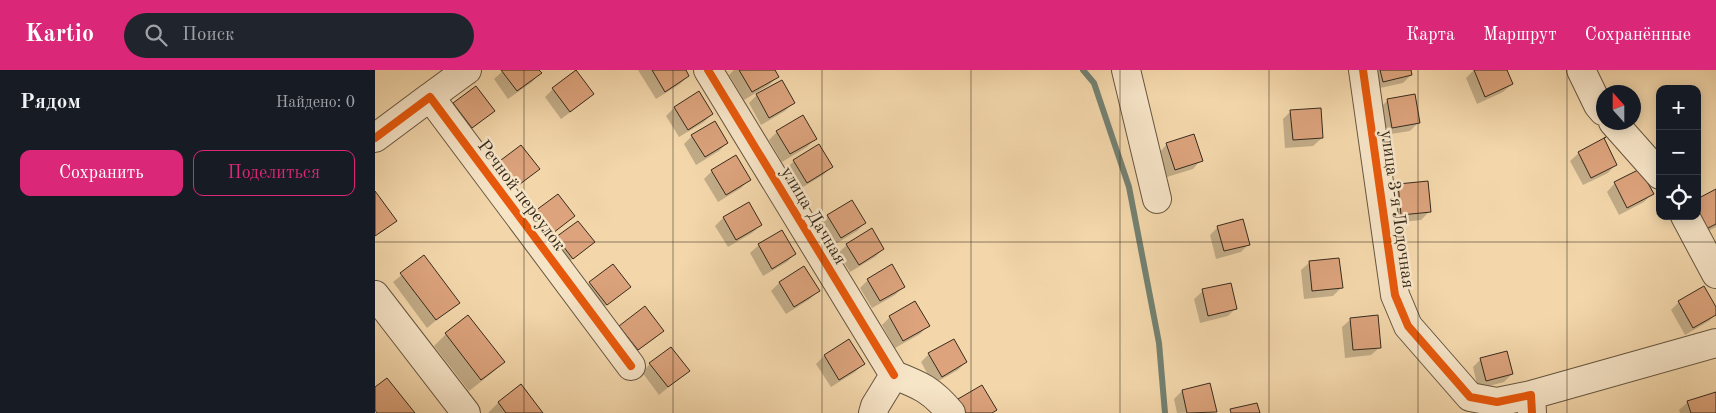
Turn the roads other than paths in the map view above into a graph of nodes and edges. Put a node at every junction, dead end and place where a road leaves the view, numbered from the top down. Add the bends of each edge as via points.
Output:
1 (467, 70) edge
2 (708, 70) edge
3 (1363, 70) edge
4 (1581, 70) edge
5 (1128, 71) edge
6 (430, 97) junction
7 (1596, 101) edge
8 (1620, 130) edge
9 (375, 138) edge
10 (1656, 170) edge
11 (1157, 199) dead end
12 (1687, 220) edge
13 (1716, 274) edge
14 (375, 295) edge
15 (1716, 343) edge
16 (631, 366) dead end
17 (894, 375) junction
18 (1531, 404) edge
19 (466, 413) edge
20 (873, 413) edge
21 (951, 413) edge

1 - 6 street
2 - 17 street, улица Дачная
3 - 18 street, улица 3-я Лодочная via 1395,295 1408,326 1470,397
4 - 7 street
5 - 11 street
6 - 9 street
6 - 16 street, Речной переулок
8 - 10 street
12 - 13 street
14 - 19 street
15 - 18 street, улица 3-я Лодочная
17 - 20 street
17 - 21 street via 921,386 937,397

